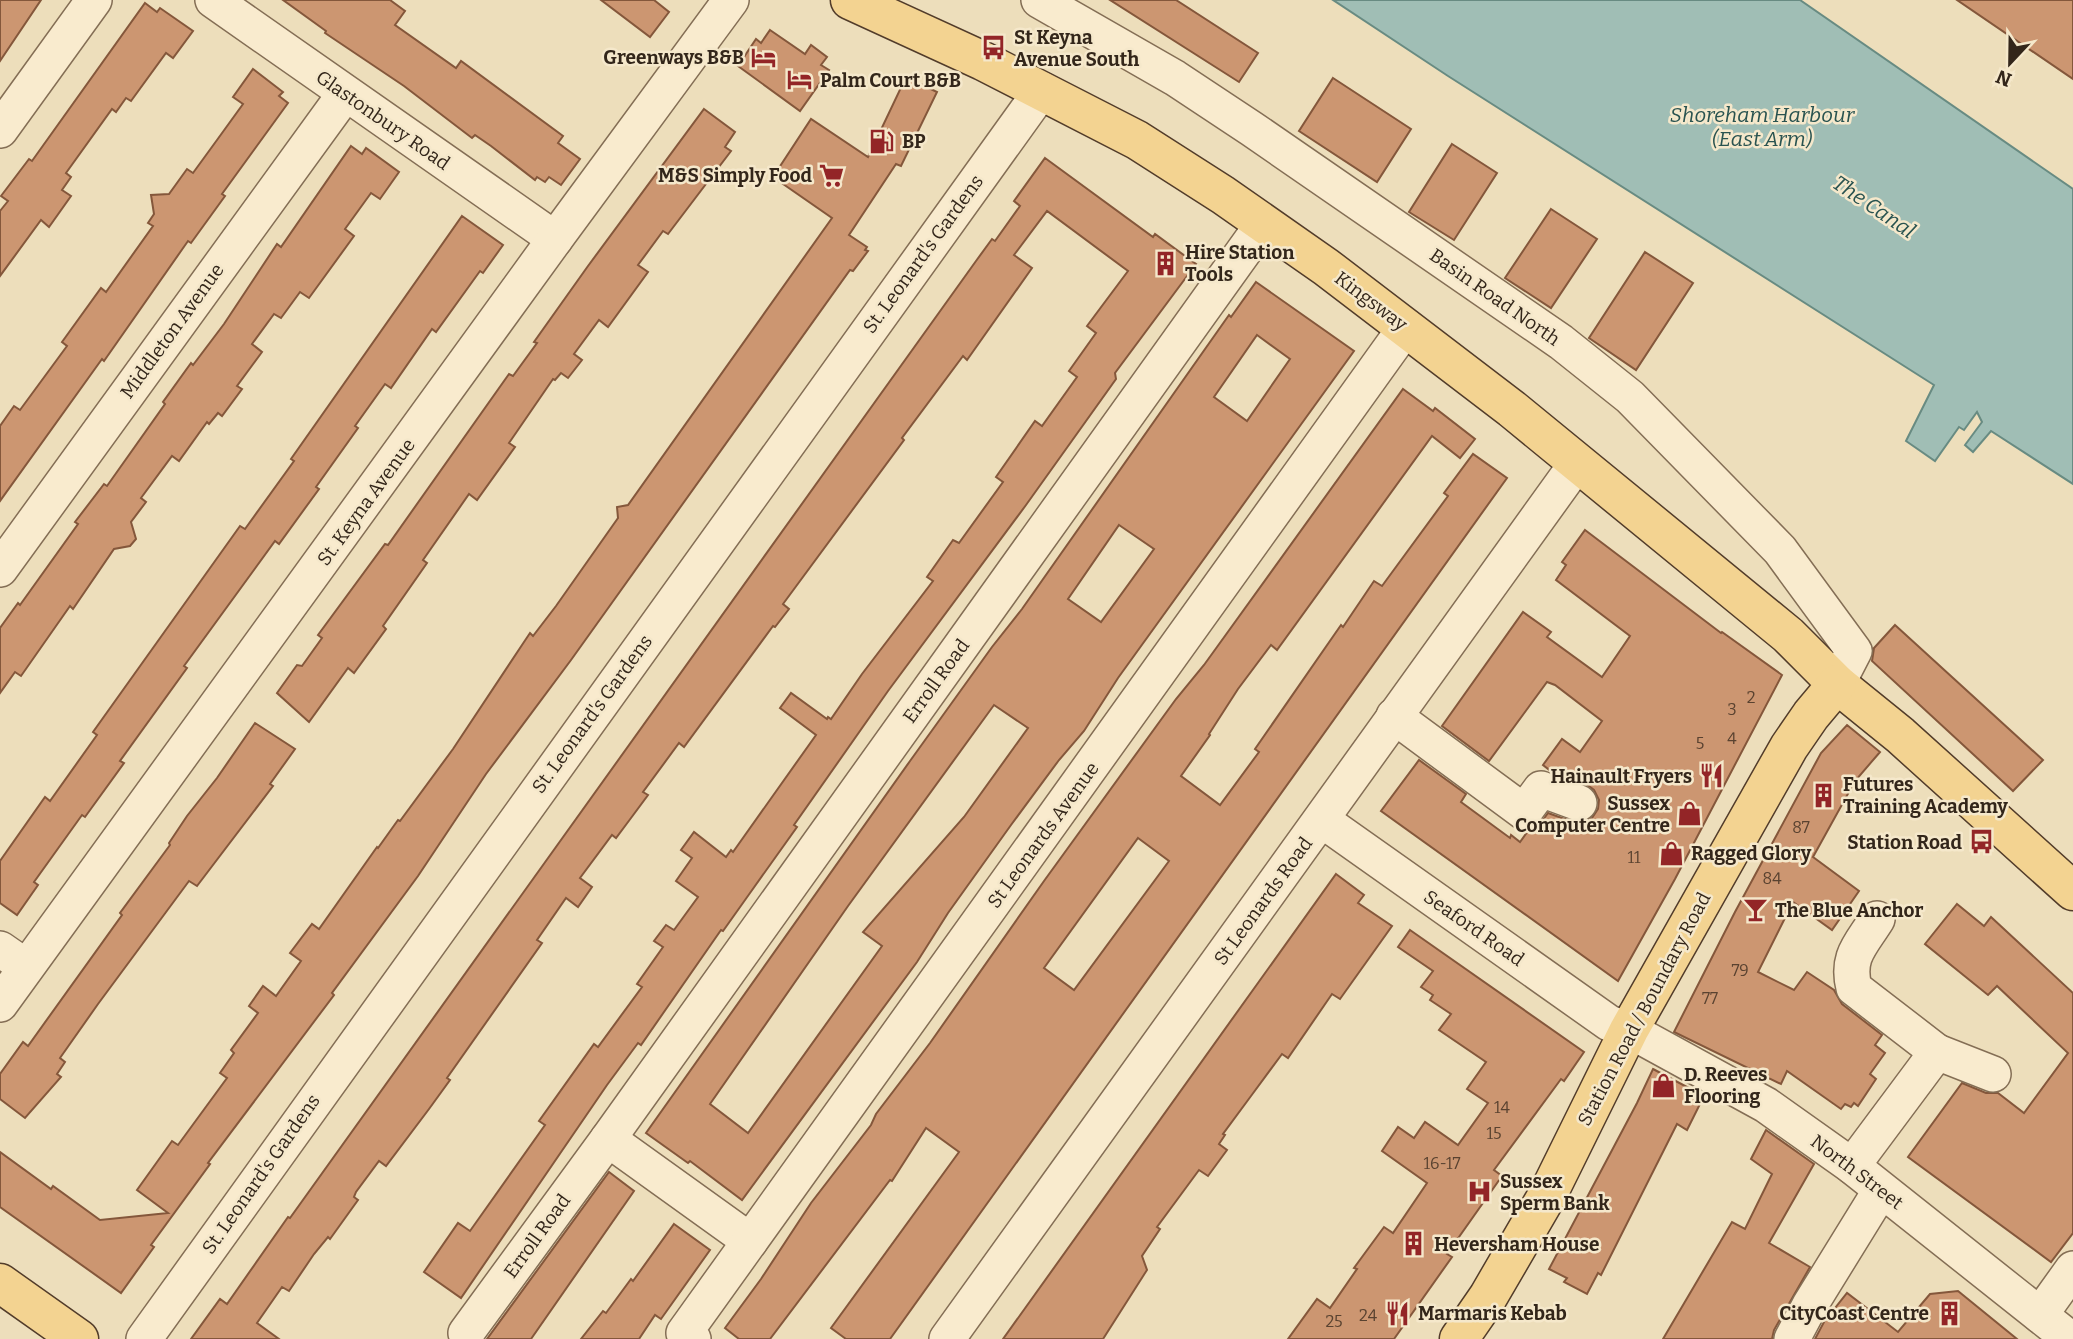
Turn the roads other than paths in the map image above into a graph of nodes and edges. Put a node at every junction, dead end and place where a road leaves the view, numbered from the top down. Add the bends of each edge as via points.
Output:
1 (94, 0) edge
2 (213, 0) edge
3 (732, 0) edge
4 (850, 0) edge
5 (1039, 0) edge
6 (1042, 90) junction
7 (345, 94) junction
8 (0, 130) edge
9 (1264, 223) junction
10 (555, 239) junction
11 (1406, 327) junction
12 (1578, 463) junction
13 (0, 569) edge
14 (1837, 684) junction
15 (1394, 716) junction
16 (1579, 803) dead end
17 (1322, 820) junction
18 (2073, 891) edge
19 (1877, 919) dead end
20 (13, 958) edge
21 (0, 1004) edge
22 (1629, 1030) junction
23 (1937, 1052) junction
24 (1993, 1074) dead end
25 (608, 1139) junction
26 (1853, 1166) junction
27 (1881, 1190) junction
28 (750, 1241) junction
29 (2073, 1269) edge
30 (0, 1283) edge
31 (2040, 1315) junction
32 (466, 1333) dead end
33 (79, 1339) edge
34 (144, 1339) edge
35 (693, 1339) edge
36 (947, 1339) edge
37 (1459, 1339) edge
38 (1792, 1339) edge
39 (2069, 1339) edge

1 - 8 street
2 - 7 street, Glastonbury Road
3 - 10 street, St. Keyna Avenue
4 - 6 main road, Kingsway
5 - 14 street, Basin Road North via 1175,78 1561,342 1630,397 1780,550 1854,651
6 - 9 main road, Kingsway via 1137,140
6 - 34 street, St. Leonard's Gardens
7 - 10 street, Glastonbury Road
7 - 13 street, Middleton Avenue
9 - 11 main road, Kingsway
9 - 25 street, Erroll Road
10 - 20 street, St. Keyna Avenue via 257,653
11 - 12 main road, Kingsway
11 - 28 street, St Leonards Avenue
12 - 14 main road, Kingsway via 1788,635
12 - 15 street, St Leonards Road
14 - 18 main road, Kingsway
14 - 22 main road, Station Road / Boundary Road via 1788,747
15 - 16 street via 1524,811 1541,789
15 - 17 street, St Leonards Road
17 - 22 street, Seaford Road via 1609,1023
17 - 36 street, St Leonards Road
19 - 23 street via 1851,960 1854,988
20 - 21 street, St. Keyna Avenue
22 - 26 street, North Street via 1766,1105
22 - 37 main road, Station Road / Boundary Road via 1548,1195
23 - 24 street
23 - 26 street
25 - 28 street
25 - 32 street, Erroll Road
26 - 27 street, North Street
27 - 31 street, North Street
27 - 38 street
28 - 35 street, St Leonards Avenue via 684,1333
29 - 31 street
30 - 33 main road
31 - 39 street, North Street

